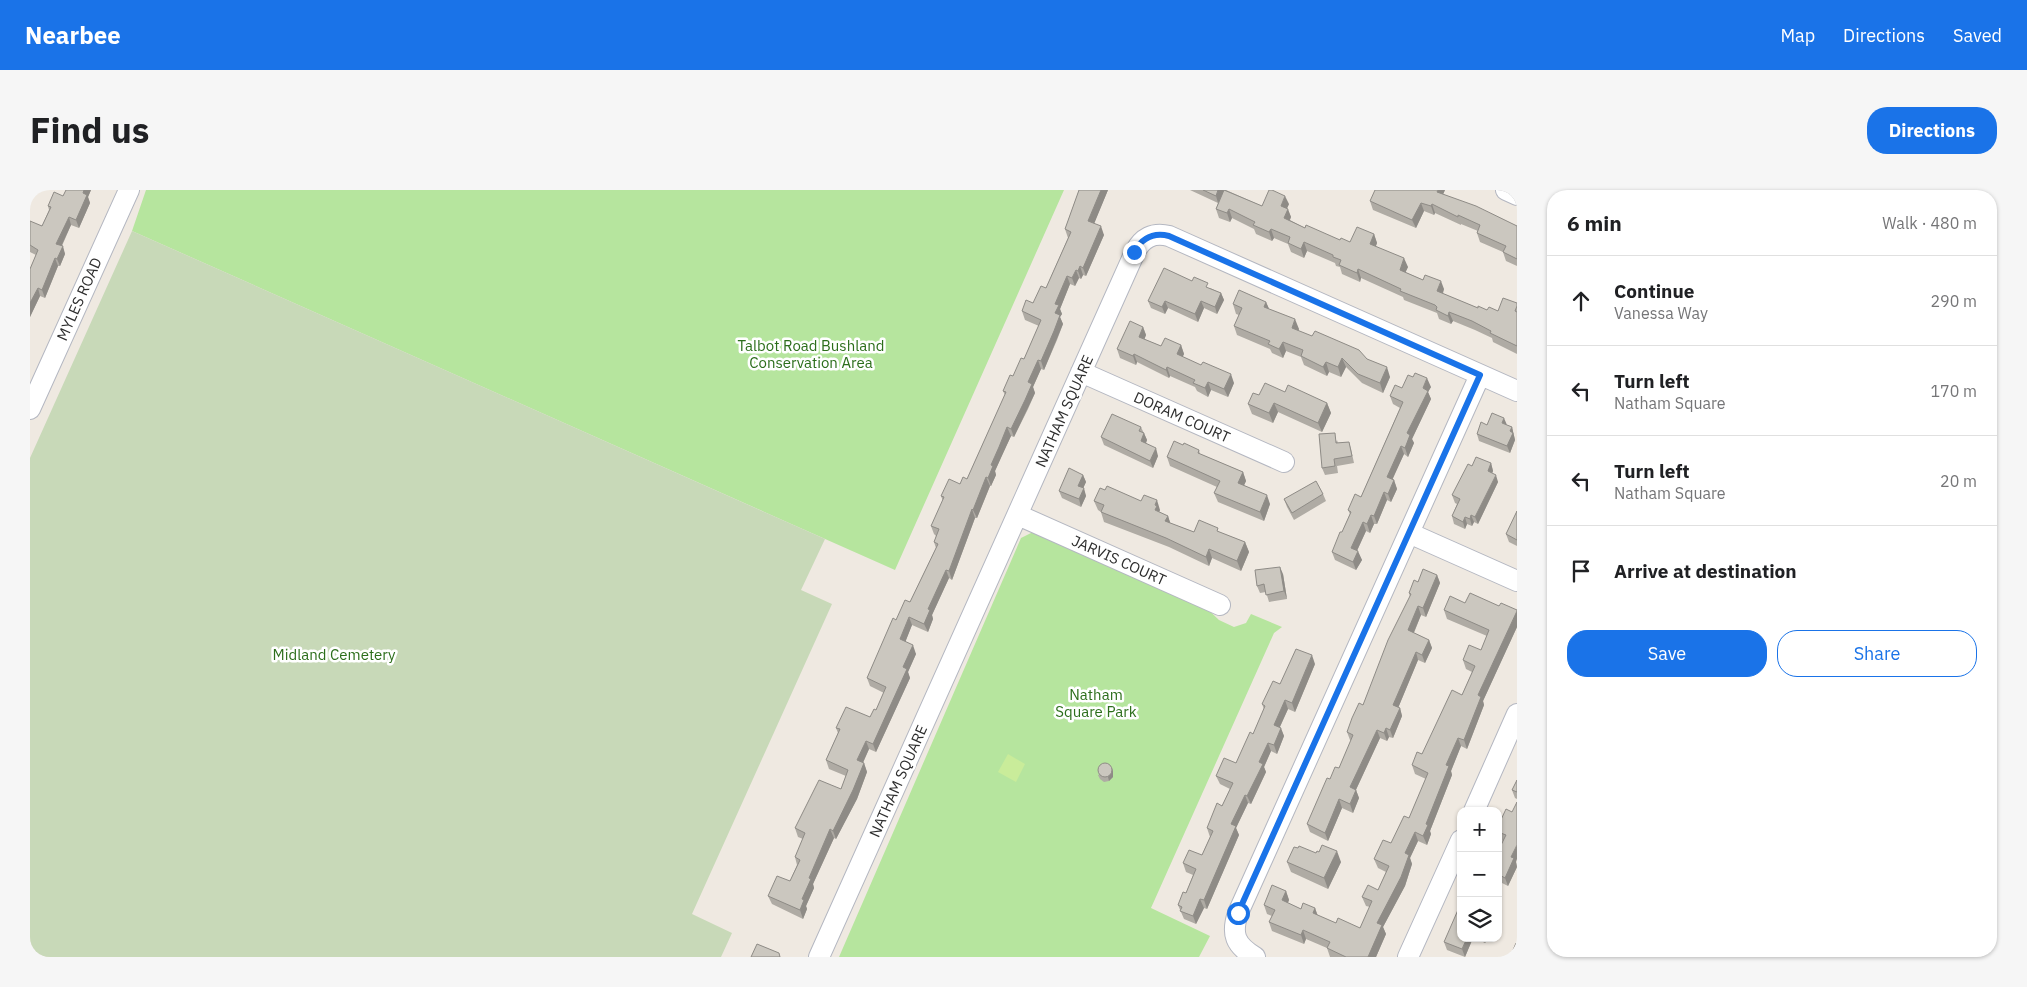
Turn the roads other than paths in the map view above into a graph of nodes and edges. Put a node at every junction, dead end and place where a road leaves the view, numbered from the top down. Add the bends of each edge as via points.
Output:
1 (129, 190) edge
2 (1506, 190) edge
3 (1517, 195) edge
4 (1081, 372) junction
5 (1480, 375) junction
6 (1517, 391) edge
7 (30, 409) edge
8 (1284, 462) dead end
9 (1018, 515) junction
10 (1409, 533) junction
11 (1517, 581) edge
12 (1220, 605) dead end
13 (1517, 714) edge
14 (1476, 807) edge
15 (1457, 849) edge
16 (819, 957) edge
17 (1254, 957) edge
18 (1408, 957) edge

1 - 7 street, MYLES ROAD
2 - 3 street
4 - 5 street, NATHAM SQUARE via 1139,244 1153,234 1160,234
4 - 8 street, DORAM COURT
4 - 9 street, NATHAM SQUARE
5 - 6 street, NATHAM SQUARE
5 - 10 street
9 - 12 street, JARVIS COURT
9 - 16 street, NATHAM SQUARE
10 - 11 street
10 - 17 street via 1238,913 1234,926 1237,940
13 - 14 street
15 - 18 street

